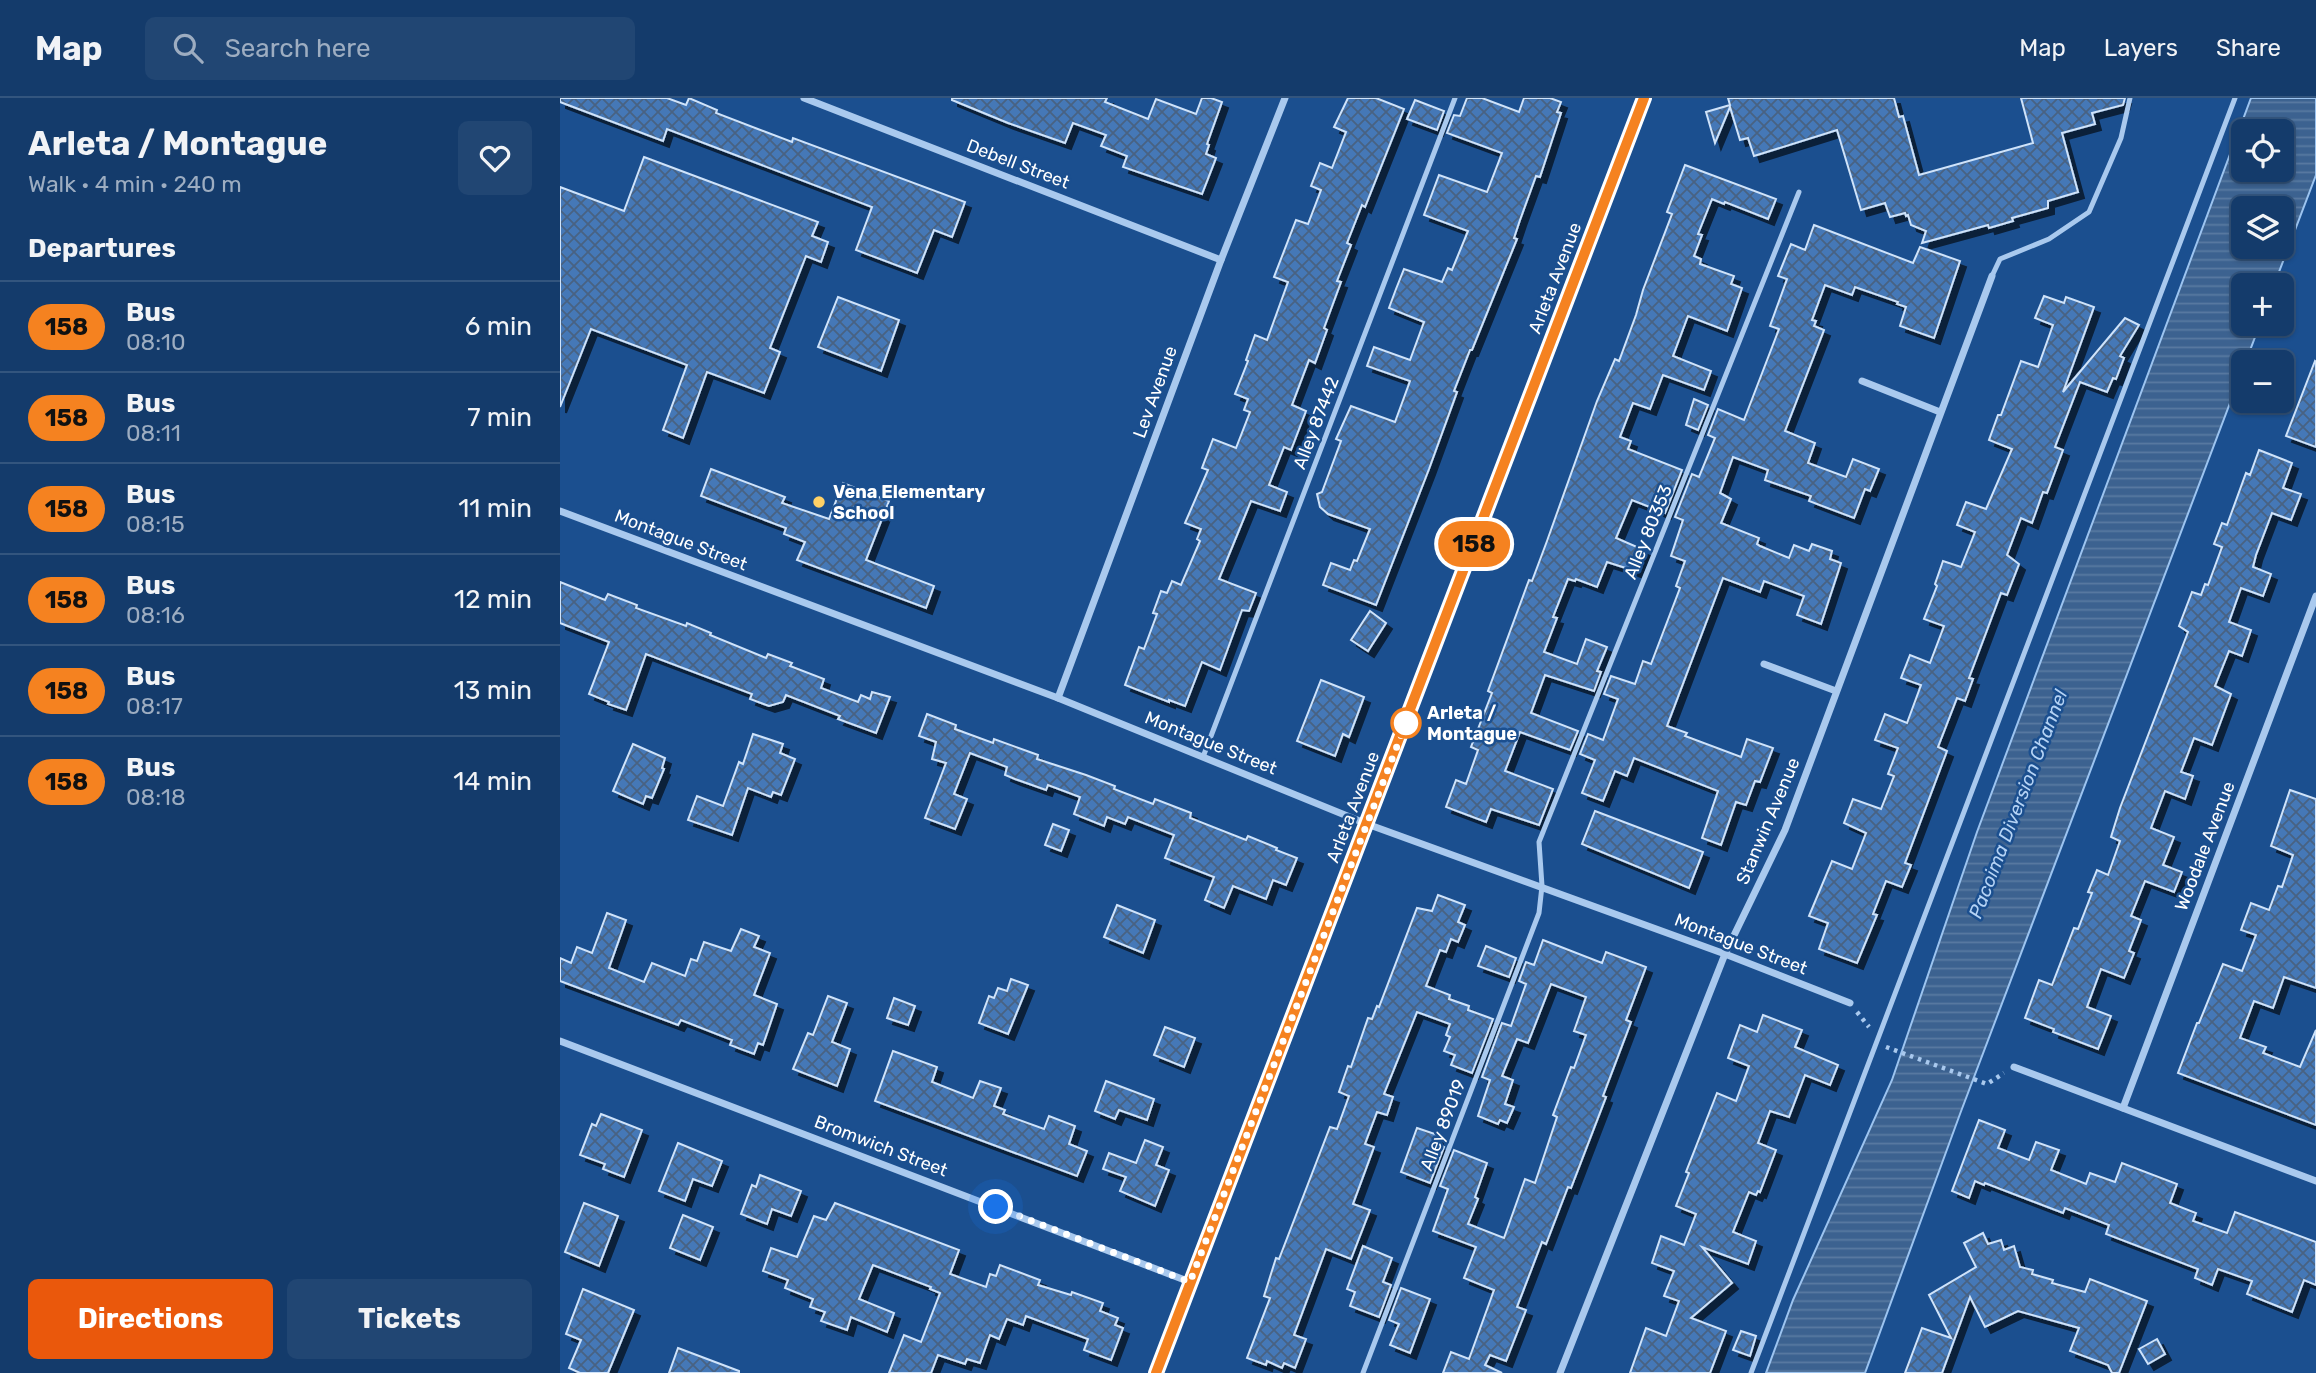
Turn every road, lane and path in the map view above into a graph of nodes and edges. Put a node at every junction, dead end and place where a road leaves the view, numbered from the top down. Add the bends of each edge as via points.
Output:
1 (804, 98) edge
2 (1285, 98) edge
3 (1455, 98) edge
4 (1644, 98) edge
5 (2130, 98) edge
6 (2235, 98) edge
7 (1799, 192) dead end
8 (1221, 260) junction
9 (1992, 276) joint
10 (1862, 380) dead end
11 (1940, 412) junction
12 (560, 511) edge
13 (2316, 596) edge
14 (1764, 664) dead end
15 (1836, 691) junction
16 (1058, 698) junction
17 (1203, 757) junction
18 (1367, 824) junction
19 (1542, 886) junction
20 (1725, 954) junction
21 (1850, 1003) dead end
22 (560, 1041) edge
23 (1884, 1046) dead end
24 (2014, 1067) dead end
25 (1987, 1084) dead end
26 (2123, 1108) junction
27 (2316, 1181) edge
28 (1190, 1282) junction
29 (1156, 1373) edge
30 (1363, 1373) edge
31 (1560, 1373) edge
32 (1751, 1373) edge

1 - 8 street, Debell Street
2 - 8 street, Lev Avenue
3 - 17 lane, Alley 87442
4 - 18 main road, Arleta Avenue
5 - 9 lane via 2121,138 2089,212 2049,239 2000,259
6 - 32 lane
7 - 19 lane, Alley 80353 via 1539,842
8 - 16 street, Lev Avenue
9 - 11 street, Stanwin Avenue
10 - 11 street
11 - 15 street, Stanwin Avenue
12 - 16 street, Montague Street
13 - 26 street, Woodale Avenue
14 - 15 street
15 - 20 street, Stanwin Avenue via 1785,830
16 - 17 street, Montague Street
17 - 18 street, Montague Street
18 - 19 street, Montague Street
18 - 28 main road, Arleta Avenue
19 - 20 street, Montague Street
19 - 30 lane, Alley 89019 via 1539,913
20 - 21 street, Montague Street
20 - 31 street, Stanwin Avenue
22 - 28 street, Bromwich Street
23 - 25 path
24 - 26 street
26 - 27 street
28 - 29 main road, Arleta Avenue

